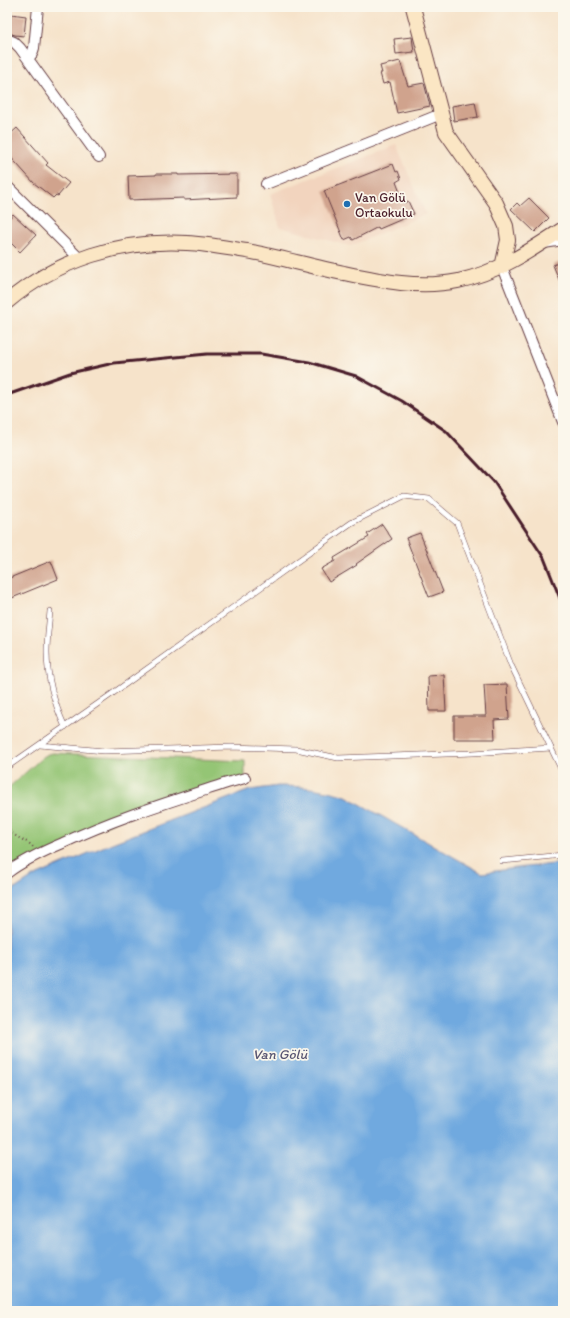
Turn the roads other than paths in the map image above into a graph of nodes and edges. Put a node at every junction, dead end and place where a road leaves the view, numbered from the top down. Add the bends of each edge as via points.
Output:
1 (38, 7) edge
2 (413, 7) edge
3 (7, 39) edge
4 (28, 59) junction
5 (441, 114) junction
6 (99, 157) dead end
7 (266, 184) dead end
8 (7, 186) edge
9 (563, 229) edge
10 (563, 240) edge
11 (540, 244) junction
12 (80, 259) junction
13 (502, 267) junction
14 (7, 302) edge
15 (563, 422) edge
16 (50, 611) dead end
17 (65, 727) junction
18 (40, 745) junction
19 (551, 748) junction
20 (7, 767) edge
21 (563, 773) edge
22 (245, 778) dead end
23 (563, 855) edge
24 (502, 861) dead end
25 (7, 874) edge

1 - 4 street via 34,48
2 - 5 street
3 - 4 street via 17,45
4 - 6 street
5 - 7 street
5 - 13 street via 446,132 496,203 506,226 508,240
8 - 12 street
9 - 11 street
10 - 11 street
11 - 13 street
12 - 13 street via 153,243 186,243 249,251 373,279 428,285 481,276
12 - 14 street via 38,279
13 - 15 street
16 - 17 lane via 48,668 56,704
17 - 18 lane
17 - 19 lane via 351,523 404,496 429,499 457,523 511,665
18 - 19 lane via 104,751 231,747 296,749 338,758
18 - 20 lane
19 - 21 lane
22 - 25 street via 118,820 35,856
23 - 24 lane

